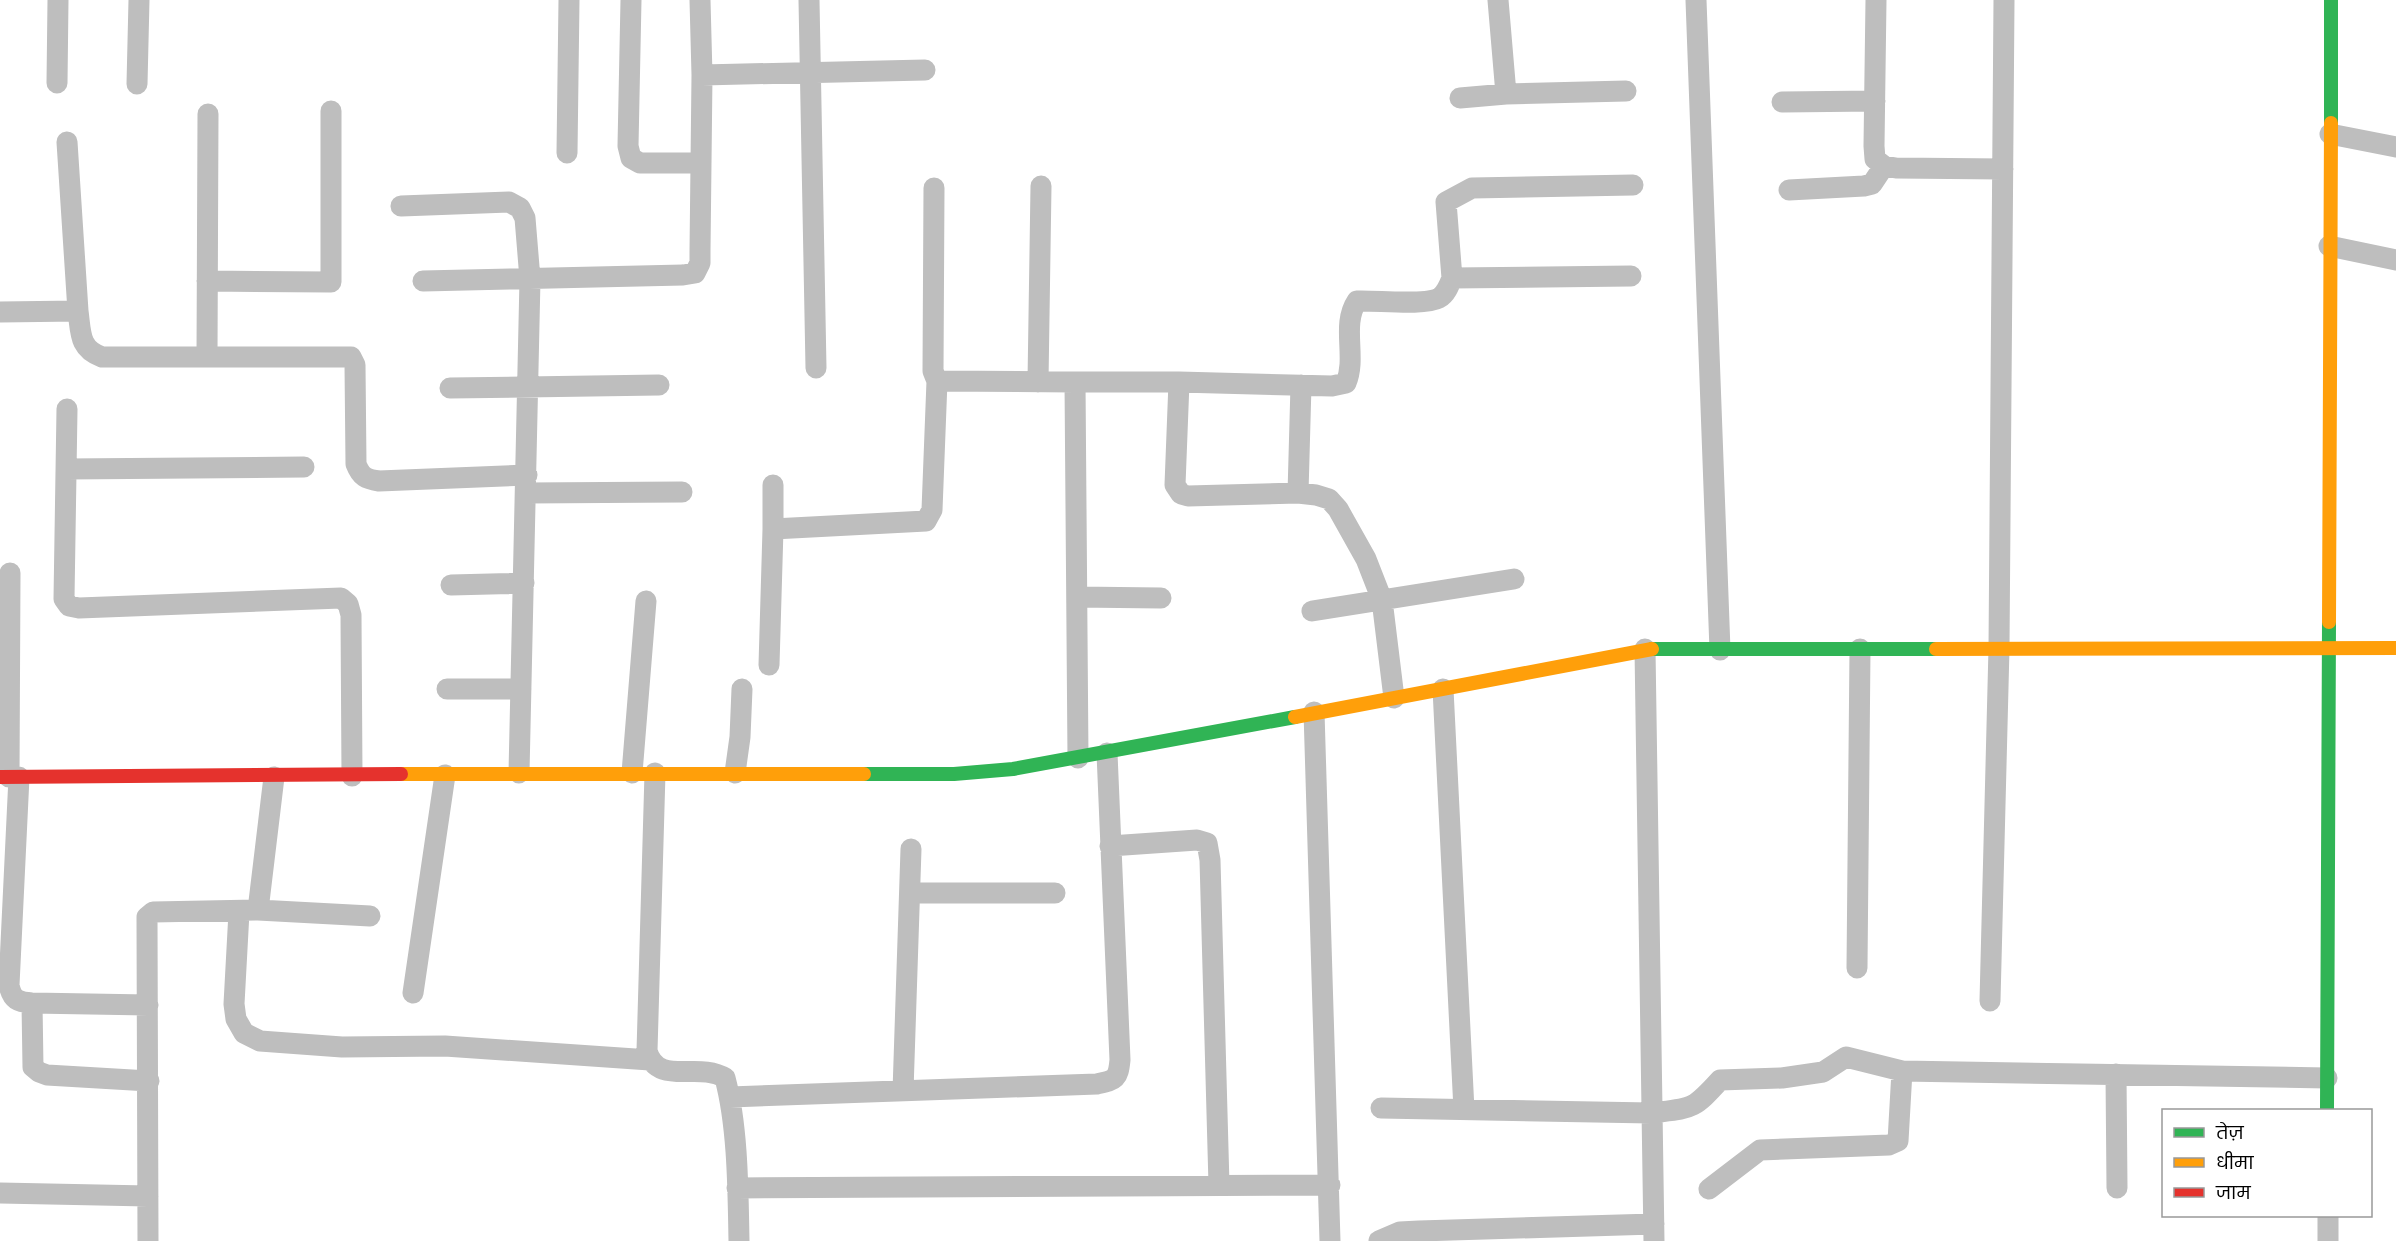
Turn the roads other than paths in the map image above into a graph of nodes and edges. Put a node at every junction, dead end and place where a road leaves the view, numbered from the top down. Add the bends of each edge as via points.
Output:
1 (58, 0) edge
2 (139, 0) edge
3 (569, 0) edge
4 (631, 0) edge
5 (700, 0) edge
6 (809, 0) edge
7 (1498, 0) edge
8 (1696, 0) edge
9 (1876, 0) edge
10 (2004, 0) edge
11 (2331, 0) edge
12 (925, 70) dead end
13 (811, 74) junction
14 (702, 75) junction
15 (57, 83) dead end
16 (136, 84) dead end
17 (1626, 91) dead end
18 (1506, 94) junction
19 (1460, 98) dead end
20 (1875, 101) junction
21 (1782, 102) dead end
22 (331, 111) dead end
23 (208, 114) dead end
24 (2330, 134) junction
25 (67, 142) dead end
26 (2396, 147) edge
27 (567, 153) dead end
28 (701, 163) junction
29 (1884, 166) junction
30 (2003, 169) junction
31 (1633, 185) dead end
32 (1041, 186) dead end
33 (934, 188) dead end
34 (1789, 190) dead end
35 (401, 206) dead end
36 (2329, 246) junction
37 (2396, 260) edge
38 (1631, 276) dead end
39 (1452, 278) junction
40 (530, 279) junction
41 (207, 281) junction
42 (423, 281) dead end
43 (78, 311) junction
44 (0, 312) edge
45 (207, 356) junction
46 (816, 368) dead end
47 (937, 381) junction
48 (1038, 382) junction
49 (1074, 382) junction
50 (1179, 382) junction
51 (659, 385) dead end
52 (1301, 385) junction
53 (450, 388) dead end
54 (527, 388) junction
55 (67, 409) dead end
56 (304, 467) dead end
57 (66, 470) junction
58 (526, 484) junction
59 (773, 485) dead end
60 (682, 492) dead end
61 (1298, 493) junction
62 (773, 529) junction
63 (10, 573) dead end
64 (1514, 579) dead end
65 (524, 584) junction
66 (451, 585) dead end
67 (1077, 597) junction
68 (1161, 598) dead end
69 (646, 600) dead end
70 (1382, 600) junction
71 (1312, 611) dead end
72 (1999, 648) junction
73 (2396, 648) edge
74 (1645, 649) junction
75 (1860, 649) junction
76 (2328, 649) junction
77 (1720, 650) junction
78 (769, 665) dead end
79 (521, 688) junction
80 (447, 689) dead end
81 (742, 689) dead end
82 (1443, 689) junction
83 (1394, 698) junction
84 (1314, 712) junction
85 (1107, 753) junction
86 (1078, 758) junction
87 (519, 773) junction
88 (632, 773) junction
89 (655, 773) junction
90 (735, 773) junction
91 (445, 775) junction
92 (352, 776) junction
93 (9, 777) edge
94 (274, 777) junction
95 (1110, 846) junction
96 (910, 849) dead end
97 (910, 893) junction
98 (1055, 893) dead end
99 (249, 911) junction
100 (370, 916) dead end
101 (1857, 968) dead end
102 (413, 993) dead end
103 (1990, 1001) dead end
104 (32, 1003) junction
105 (148, 1005) junction
106 (650, 1060) junction
107 (1902, 1071) junction
108 (2116, 1074) junction
109 (2327, 1078) junction
110 (149, 1081) junction
111 (903, 1091) junction
112 (730, 1097) junction
113 (1381, 1108) dead end
114 (2327, 1109) edge
115 (1464, 1110) junction
116 (1651, 1113) junction
117 (1219, 1185) junction
118 (1330, 1185) junction
119 (738, 1188) junction
120 (2117, 1188) dead end
121 (1709, 1189) dead end
122 (0, 1193) edge
123 (148, 1196) junction
124 (2328, 1217) edge
125 (1654, 1232) edge
126 (148, 1241) edge
127 (739, 1241) edge
128 (1330, 1241) edge
129 (1379, 1241) edge
130 (2328, 1241) edge

1 - 15 street
2 - 16 street
3 - 27 street
4 - 28 street via 631,158 640,164
5 - 14 street
6 - 13 street
7 - 18 street
8 - 77 street
9 - 20 street
10 - 30 street
11 - 24 street
12 - 13 street
13 - 14 street
13 - 46 street
14 - 28 street
17 - 18 street
18 - 19 street
20 - 21 street
20 - 29 street via 1875,159
22 - 41 street via 331,282
23 - 41 street
24 - 26 street
24 - 36 street
25 - 43 street
28 - 40 street via 700,263 695,273
29 - 30 street
29 - 34 street via 1872,184
30 - 72 street
31 - 39 street via 1472,188 1457,195 1446,202
32 - 48 street
33 - 47 street via 933,371
35 - 40 street via 509,202 520,208 525,218
36 - 37 street
36 - 76 street
38 - 39 street
39 - 52 street via 1438,298 1357,301 1350,312 1350,372 1346,383
40 - 42 street
40 - 54 street
41 - 45 street
43 - 44 street
43 - 45 street via 82,342 91,353 102,357
45 - 58 street via 351,357 355,365 356,464 360,475 367,479
47 - 48 street
47 - 62 street via 932,510 926,521
48 - 49 street
49 - 50 street
49 - 67 street
50 - 52 street
50 - 61 street via 1175,485 1181,494
51 - 54 street
52 - 61 street
53 - 54 street
54 - 58 street
55 - 57 street
56 - 57 street
57 - 92 street via 64,599 69,606 330,598 341,598 348,604
58 - 60 street
58 - 65 street
59 - 62 street
61 - 70 street via 1329,499 1338,509 1366,559
62 - 78 street
63 - 93 street
64 - 70 street
65 - 66 street
65 - 79 street
67 - 68 street
67 - 86 street
69 - 88 street
70 - 71 street
70 - 83 street
72 - 75 street
72 - 76 street
72 - 103 street
73 - 76 street
74 - 77 street
74 - 82 street
74 - 116 street
75 - 77 street
75 - 101 street
76 - 109 street
79 - 80 street
79 - 87 street
81 - 90 street
82 - 83 street
82 - 115 street
83 - 84 street
84 - 85 street
84 - 118 street
85 - 86 street
85 - 95 street
86 - 90 street via 954,774
87 - 88 street
87 - 91 street
88 - 89 street
89 - 90 street
89 - 106 street via 647,1051
91 - 92 street
91 - 102 street
92 - 94 street
93 - 94 street
93 - 104 street via 9,985 11,996 18,1002
94 - 99 street
95 - 111 street via 1120,1060 1119,1073 1113,1081
95 - 117 street via 1197,840 1207,843
96 - 97 street
97 - 98 street
97 - 111 street
99 - 100 street
99 - 105 street via 153,912 147,917
99 - 106 street via 234,1004 244,1033 260,1041 342,1047 445,1046
104 - 105 street
104 - 110 street via 33,1067 39,1072
105 - 110 street
106 - 112 street via 665,1071 714,1072 724,1078
107 - 108 street
107 - 116 street via 1846,1057 1823,1072 1720,1080 1699,1104
107 - 121 street via 1898,1141 1889,1145 1760,1150
108 - 109 street
108 - 120 street
109 - 114 street
110 - 123 street
111 - 112 street
112 - 119 street
113 - 115 street
115 - 116 street
116 - 125 street
117 - 118 street
117 - 119 street
118 - 128 street
119 - 127 street
122 - 123 street
123 - 126 street
124 - 130 street
125 - 129 street via 1419,1231 1400,1232

